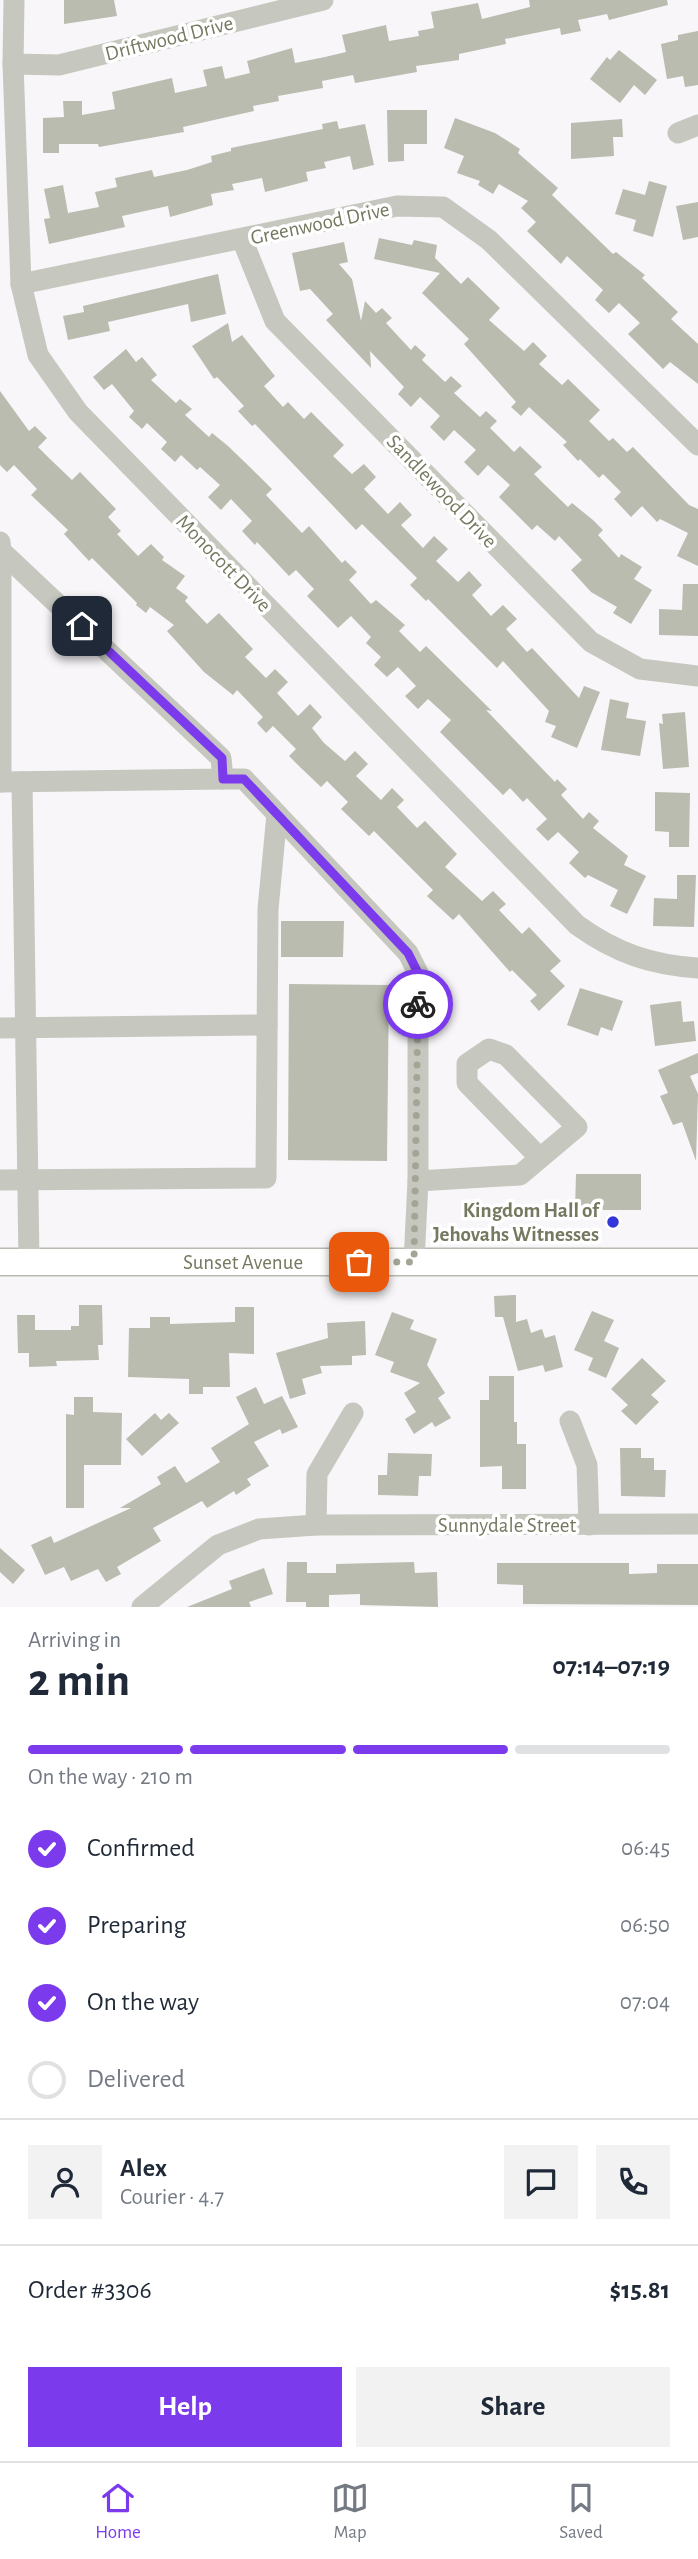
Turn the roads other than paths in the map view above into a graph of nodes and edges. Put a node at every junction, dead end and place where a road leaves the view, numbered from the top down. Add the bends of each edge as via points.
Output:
1 (14, 0) edge
2 (323, 0) edge
3 (13, 64) junction
4 (242, 239) junction
5 (21, 284) junction
6 (698, 445) edge
7 (1, 546) edge
8 (698, 676) edge
9 (223, 779) junction
10 (8, 782) edge
11 (277, 814) junction
12 (698, 968) edge
13 (25, 1025) junction
14 (267, 1025) junction
15 (0, 1028) edge
16 (540, 1158) junction
17 (0, 1180) edge
18 (27, 1180) junction
19 (418, 1181) junction
20 (0, 1262) edge
21 (29, 1262) junction
22 (414, 1262) junction
23 (698, 1262) edge
24 (353, 1413) dead end
25 (570, 1421) dead end
26 (698, 1524) edge
27 (316, 1525) junction
28 (589, 1525) junction
29 (142, 1607) edge

1 - 3 street, Monocott Drive
2 - 3 street, Driftwood Drive via 59,65
3 - 5 street, Monocott Drive
4 - 5 street, Greenwood Drive
4 - 6 street, Greenwood Drive via 397,206 443,208 489,240
4 - 8 street, Sandlewood Drive via 275,321 591,642 640,669
5 - 12 street, Monocott Drive via 38,355 78,412 577,925 638,960
7 - 9 street via 222,758
7 - 10 street
9 - 10 street
9 - 11 street via 244,779
10 - 13 street
11 - 14 street via 268,909
11 - 19 street via 408,953 418,973
13 - 14 street
13 - 15 street
13 - 18 street
14 - 18 street via 266,1178
16 - 16 street via 577,1127 506,1055 489,1049 467,1064 467,1083
16 - 19 street via 520,1175
17 - 18 street
18 - 21 street
19 - 22 street
20 - 21 main road, Sunset Avenue
21 - 22 main road, Sunset Avenue
22 - 23 main road, Sunset Avenue
24 - 27 street via 317,1474
25 - 28 street via 587,1465
26 - 28 street, Sunnydale Street
27 - 28 street, Sunnydale Street
27 - 29 street, Sunnydale Street via 259,1529 218,1545

